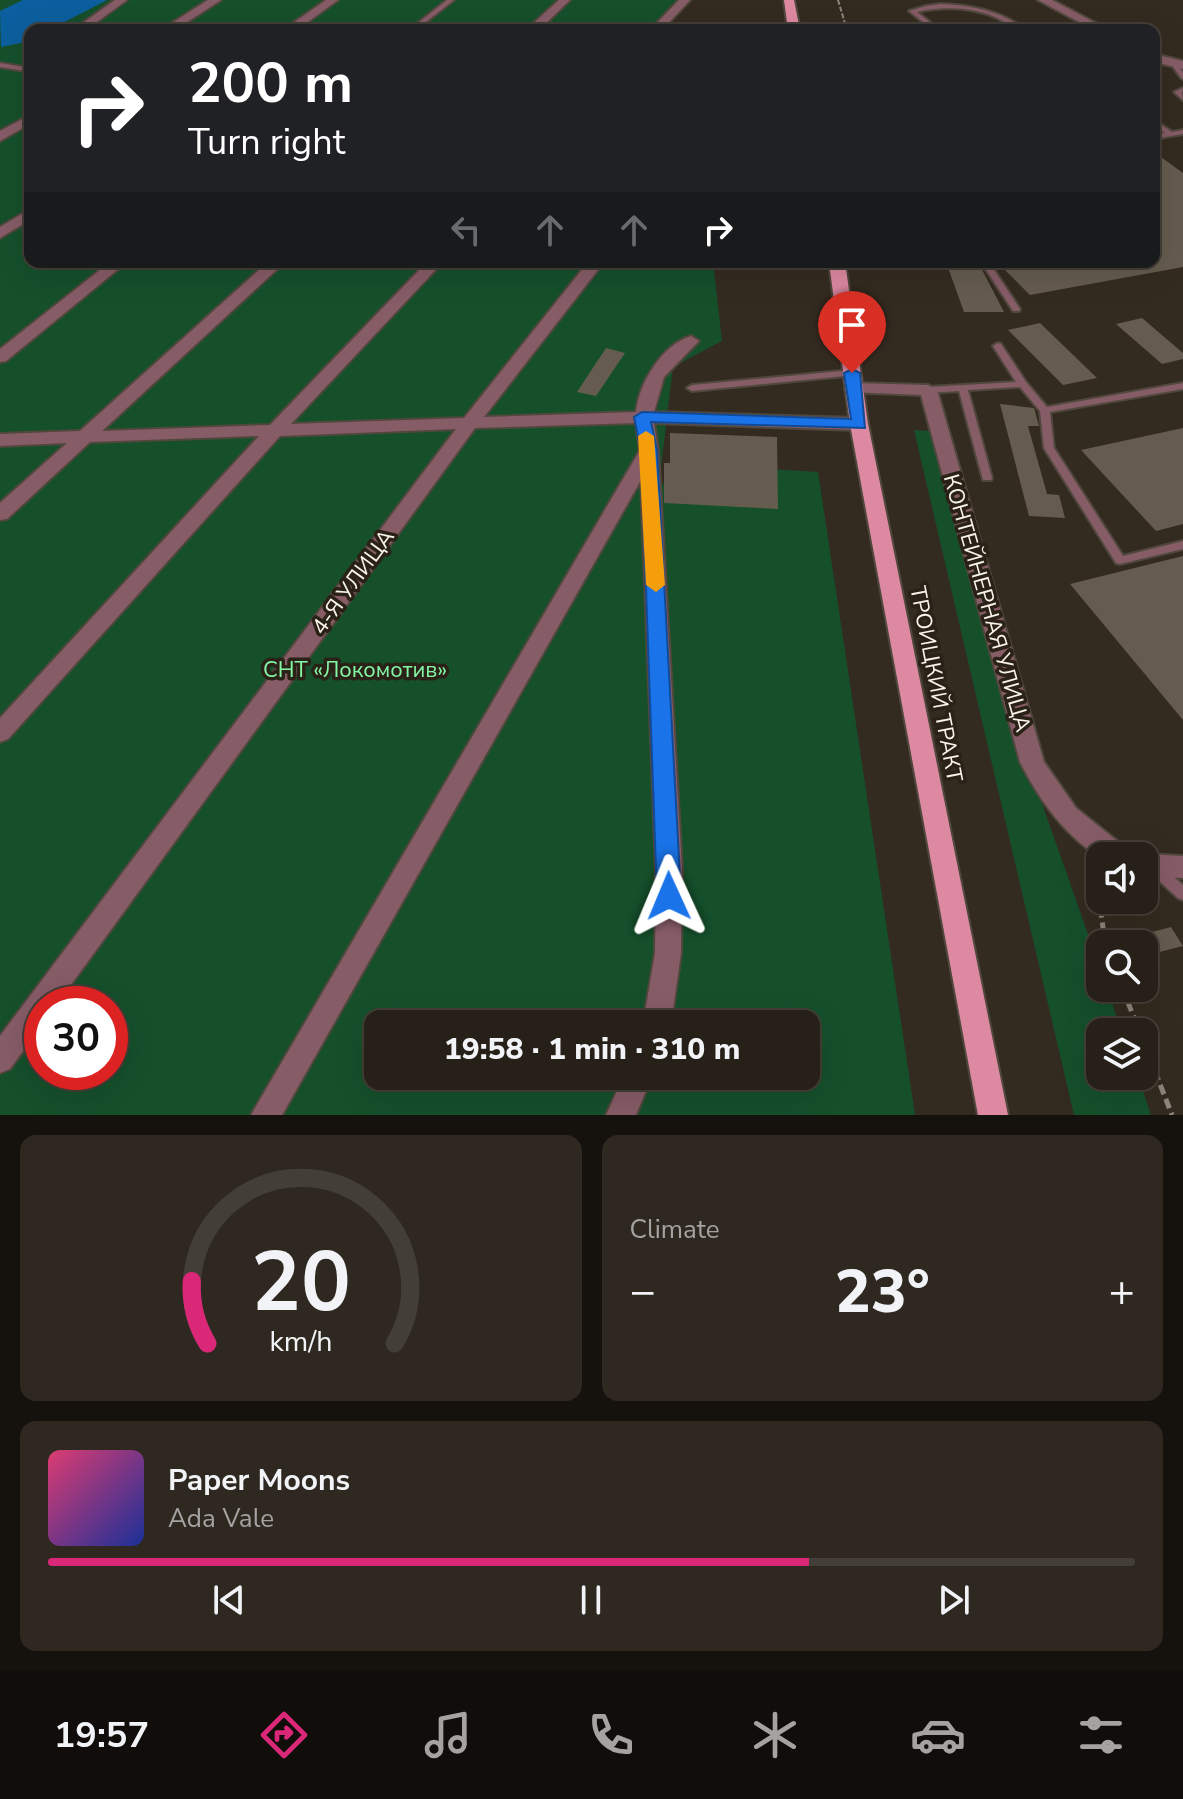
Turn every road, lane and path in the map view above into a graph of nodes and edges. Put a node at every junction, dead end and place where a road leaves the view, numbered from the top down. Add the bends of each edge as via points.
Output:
1 (122, 0) edge
2 (216, 0) edge
3 (333, 0) edge
4 (451, 0) edge
5 (565, 0) edge
6 (685, 0) edge
7 (789, 0) edge
8 (838, 0) edge
9 (1043, 0) edge
10 (88, 24) edge
11 (177, 24) edge
12 (298, 24) edge
13 (420, 24) edge
14 (539, 24) edge
15 (662, 24) edge
16 (793, 24) edge
17 (845, 24) edge
18 (929, 24) edge
19 (1014, 24) edge
20 (1091, 24) edge
21 (1179, 64) edge
22 (0, 65) edge
23 (24, 68) edge
24 (1183, 77) edge
25 (1183, 90) edge
26 (1183, 98) edge
27 (24, 123) edge
28 (1160, 126) edge
29 (1183, 132) edge
30 (1171, 134) junction
31 (1160, 136) edge
32 (0, 137) edge
33 (24, 217) edge
34 (0, 234) edge
35 (111, 268) edge
36 (270, 268) edge
37 (429, 268) edge
38 (591, 268) edge
39 (838, 268) edge
40 (989, 268) edge
41 (1016, 309) dead end
42 (691, 341) dead end
43 (998, 346) dead end
44 (0, 357) edge
45 (853, 381) junction
46 (1022, 384) junction
47 (1183, 386) edge
48 (692, 388) dead end
49 (963, 388) junction
50 (928, 390) junction
51 (1045, 410) junction
52 (642, 417) junction
53 (469, 424) junction
54 (859, 424) junction
55 (274, 431) junction
56 (84, 437) junction
57 (0, 440) edge
58 (649, 450) junction
59 (987, 478) dead end
60 (0, 514) edge
61 (1183, 545) edge
62 (0, 733) edge
63 (1092, 841) joint
64 (1158, 866) edge
65 (1183, 867) edge
66 (1158, 874) edge
67 (1183, 894) edge
68 (1103, 930) edge
69 (659, 1010) edge
70 (0, 1059) edge
71 (1158, 1079) edge
72 (632, 1090) edge
73 (266, 1115) edge
74 (621, 1115) edge
75 (993, 1115) edge
76 (1172, 1115) edge

1 - 10 street
2 - 11 street
3 - 12 street
4 - 13 lane
5 - 14 street
6 - 15 street
7 - 16 main road
8 - 17 path
9 - 20 street
18 - 19 lane via 912,11 925,5 969,4 996,11
21 - 24 lane
22 - 23 lane
25 - 26 lane via 1177,92
27 - 32 street
28 - 30 lane
29 - 30 lane
30 - 31 lane
33 - 34 street
35 - 44 street
36 - 56 street
37 - 55 street
38 - 53 street, 4-Я УЛИЦА
39 - 45 main road, ТРОИЦКИЙ ТРАКТ
40 - 41 lane
42 - 52 street via 652,381
43 - 46 lane
45 - 48 lane
45 - 50 street
45 - 54 main road, ТРОИЦКИЙ ТРАКТ
46 - 49 lane
46 - 51 lane
47 - 51 lane
49 - 50 lane
49 - 59 lane
50 - 63 street, КОНТЕЙНЕРНАЯ УЛИЦА via 1032,762 1064,815
51 - 61 lane via 1049,448 1120,560
52 - 53 street
52 - 54 street
52 - 58 street
53 - 55 street
53 - 70 street, 4-Я УЛИЦА
54 - 75 main road, ТРОИЦКИЙ ТРАКТ
55 - 56 street
55 - 62 street
56 - 57 street
56 - 60 street
58 - 69 street via 669,868 668,953
58 - 73 street
63 - 68 path
64 - 65 street
66 - 67 lane
71 - 76 path
72 - 74 street

